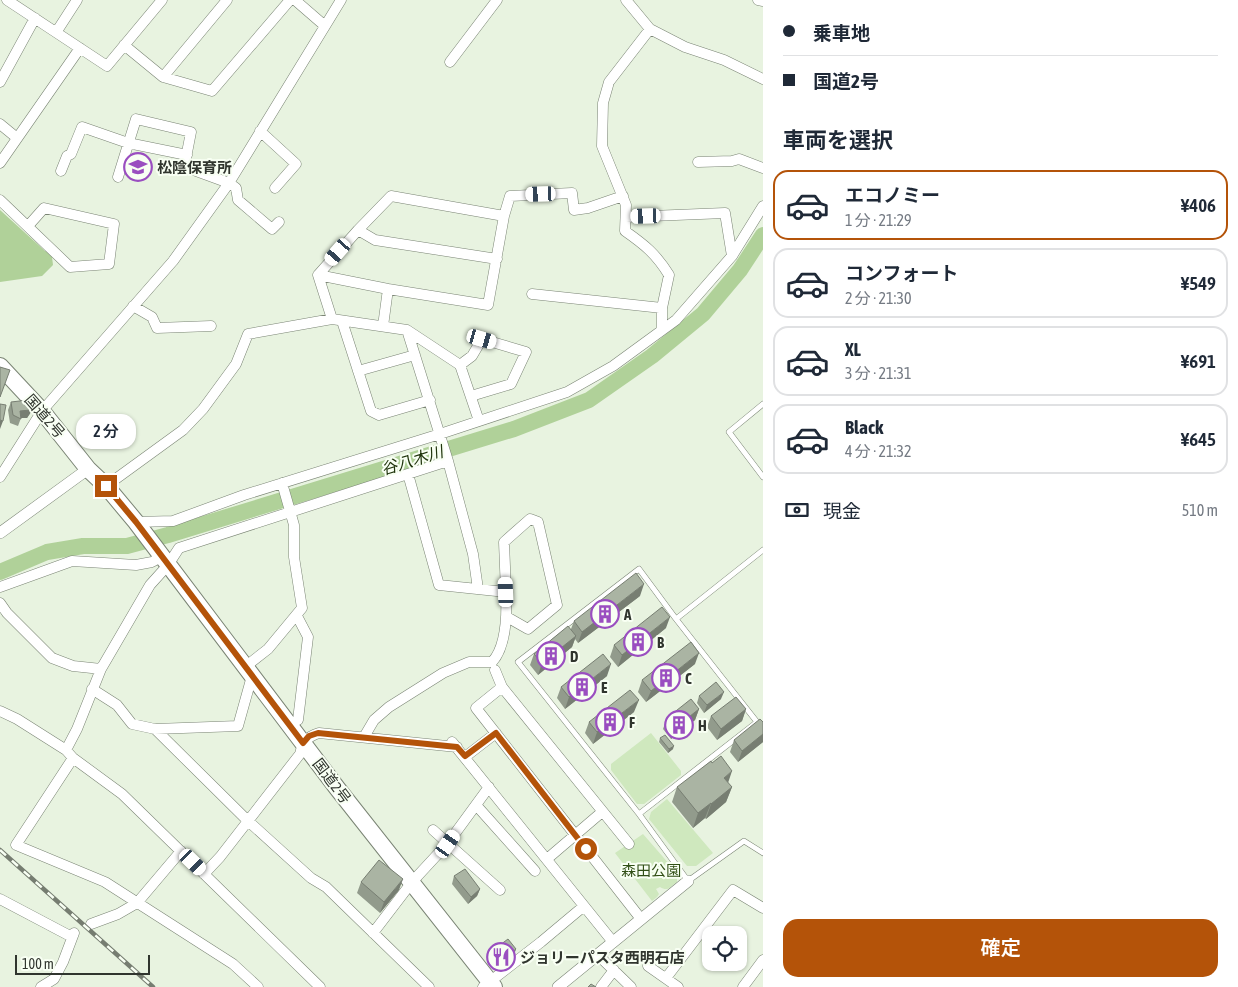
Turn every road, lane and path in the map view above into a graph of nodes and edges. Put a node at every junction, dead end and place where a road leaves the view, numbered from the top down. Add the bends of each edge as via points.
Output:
1 (7, 0) edge
2 (77, 0) edge
3 (227, 0) edge
4 (290, 0) edge
5 (295, 0) edge
6 (341, 0) edge
7 (497, 0) edge
8 (626, 0) edge
9 (758, 0) edge
10 (159, 1) edge
11 (763, 1) edge
12 (35, 18) junction
13 (325, 26) junction
14 (650, 29) junction
15 (57, 31) junction
16 (124, 45) junction
17 (80, 48) junction
18 (450, 62) dead end
19 (163, 77) junction
20 (763, 79) edge
21 (0, 82) edge
22 (0, 124) edge
23 (260, 131) junction
24 (17, 138) junction
25 (128, 143) junction
26 (187, 156) junction
27 (698, 162) dead end
28 (0, 164) edge
29 (763, 168) edge
30 (61, 170) dead end
31 (118, 177) dead end
32 (229, 183) junction
33 (275, 188) dead end
34 (623, 196) junction
35 (0, 200) edge
36 (763, 206) edge
37 (504, 216) junction
38 (626, 217) junction
39 (279, 222) dead end
40 (28, 226) junction
41 (358, 230) junction
42 (732, 256) junction
43 (496, 259) junction
44 (318, 275) junction
45 (388, 289) junction
46 (532, 294) dead end
47 (133, 306) junction
48 (662, 308) junction
49 (332, 319) junction
50 (342, 321) junction
51 (211, 326) dead end
52 (382, 326) junction
53 (407, 330) junction
54 (662, 330) junction
55 (415, 355) junction
56 (460, 365) junction
57 (0, 366) edge
58 (358, 371) junction
59 (471, 396) junction
60 (430, 400) junction
61 (763, 404) edge
62 (42, 411) junction
63 (479, 421) junction
64 (440, 434) junction
65 (448, 461) junction
66 (88, 469) junction
67 (408, 474) junction
68 (0, 477) edge
69 (763, 477) edge
70 (282, 484) junction
71 (106, 486) junction
72 (291, 512) junction
73 (136, 522) junction
74 (0, 534) edge
75 (763, 550) edge
76 (164, 561) junction
77 (0, 588) edge
78 (478, 589) junction
79 (506, 592) junction
80 (0, 603) edge
81 (297, 616) junction
82 (507, 617) junction
83 (676, 619) junction
84 (101, 669) junction
85 (495, 670) dead end
86 (248, 672) junction
87 (502, 687) junction
88 (92, 689) junction
89 (0, 711) edge
90 (290, 725) junction
91 (155, 729) junction
92 (496, 733) junction
93 (364, 737) junction
94 (303, 743) junction
95 (66, 750) junction
96 (465, 756) junction
97 (73, 758) junction
98 (489, 787) junction
99 (476, 805) junction
100 (602, 812) junction
101 (639, 814) junction
102 (247, 820) junction
103 (433, 830) dead end
104 (575, 835) junction
105 (448, 844) junction
106 (629, 844) dead end
107 (181, 851) junction
108 (763, 853) edge
109 (547, 859) junction
110 (535, 871) dead end
111 (204, 874) junction
112 (688, 881) junction
113 (412, 882) junction
114 (500, 890) dead end
115 (0, 899) edge
116 (137, 903) junction
117 (584, 906) junction
118 (763, 908) edge
119 (641, 919) junction
120 (91, 924) dead end
121 (373, 932) junction
122 (613, 942) junction
123 (598, 955) junction
124 (763, 960) edge
125 (648, 966) dead end
126 (614, 970) junction
127 (666, 978) junction
128 (489, 986) edge
129 (41, 987) edge
130 (258, 987) edge
131 (320, 987) edge
132 (429, 987) edge
133 (558, 987) edge
134 (601, 987) edge
135 (631, 987) edge
136 (678, 987) edge
137 (743, 987) edge

1 - 12 street
2 - 15 street
3 - 19 street
4 - 19 street via 212,91
5 - 13 street
6 - 13 street
7 - 18 street
8 - 14 street
9 - 11 street
10 - 16 street
12 - 15 street
12 - 21 street
13 - 23 street
14 - 20 street
14 - 34 street via 610,82 603,102 602,146
15 - 17 street
16 - 17 street via 107,66
16 - 19 street
17 - 24 street
22 - 24 street
23 - 32 street
23 - 33 street via 296,164
24 - 28 street
25 - 26 street
25 - 26 street via 136,119 191,132
25 - 30 street via 82,127 72,154 67,156
25 - 31 street
26 - 32 street via 185,163 188,168
27 - 29 street via 739,159
32 - 39 street via 236,188 238,200 272,229
32 - 47 street via 173,261
34 - 37 street via 574,210 572,193 510,196
34 - 38 street
35 - 40 street
36 - 42 street
37 - 41 street via 391,196
37 - 43 street
38 - 42 street via 725,213
38 - 48 street via 625,231 647,246 669,275
40 - 40 street via 70,267 109,264 114,224 44,208
41 - 43 street via 375,240
41 - 44 street
42 - 54 street via 676,320
43 - 45 street via 488,305
44 - 45 street
44 - 49 street
45 - 52 street
46 - 48 street
47 - 51 street via 152,317 157,328
47 - 62 street
48 - 54 street
49 - 50 street
49 - 71 street via 248,334 236,364 203,409 183,430
50 - 52 street
50 - 58 street
52 - 53 street
53 - 55 street
53 - 56 street
54 - 63 street via 613,366 567,392
55 - 58 street
55 - 60 street
56 - 59 street
56 - 59 street via 472,356 482,339 526,352 511,384
57 - 62 highway, 国道2号
58 - 60 street via 371,411 379,416
59 - 63 street
60 - 64 street
61 - 69 lane via 728,432
62 - 66 highway, 国道2号
62 - 68 street
63 - 64 street
64 - 65 street
64 - 70 street
65 - 67 street
65 - 78 street via 473,554
66 - 71 highway, 国道2号
66 - 74 street
67 - 72 street
67 - 78 street via 439,585
70 - 72 street
70 - 73 street via 173,521
71 - 73 highway, 国道2号
72 - 76 street via 179,548
72 - 81 street via 302,608
73 - 76 highway, 国道2号
75 - 83 lane
76 - 77 street via 136,564 72,561
76 - 84 street
76 - 86 highway, 国道2号
78 - 79 street
79 - 82 street
79 - 82 street via 504,542 530,519 538,522 557,605 528,629
80 - 84 street via 52,658 73,666
81 - 86 street
81 - 90 street via 308,637 298,720
82 - 93 street via 498,655 492,662 469,662 443,673 389,707 374,720
83 - 101 lane via 756,722
83 - 101 lane via 639,569 518,662
84 - 88 street
85 - 87 street
86 - 90 highway, 国道2号
86 - 91 street via 238,726
87 - 92 street via 476,708
87 - 100 street
88 - 91 street via 117,705 132,724
88 - 95 street
89 - 95 street
90 - 94 highway, 国道2号
91 - 102 street
92 - 96 street
92 - 104 street
93 - 94 street via 318,733
93 - 96 street via 453,743
94 - 102 street via 300,754
94 - 113 highway, 国道2号
95 - 97 street
96 - 98 street
97 - 107 street via 122,794
97 - 116 street via 16,845 105,882
98 - 99 street
98 - 109 street
99 - 105 street
99 - 110 street
100 - 104 street
100 - 106 street
101 - 112 lane
102 - 111 street
102 - 121 street via 311,878 326,886
103 - 105 street
104 - 109 street
104 - 119 street
105 - 113 street
105 - 114 street
107 - 111 street
107 - 116 street
108 - 112 lane via 744,841
109 - 117 street
111 - 131 street
112 - 119 street
113 - 121 street
113 - 128 highway, 国道2号
115 - 129 street via 73,935 54,979
116 - 120 street
116 - 130 street via 233,964
117 - 122 street
117 - 128 street
118 - 127 street via 733,890
119 - 122 street
121 - 132 street
122 - 123 street
123 - 126 street
123 - 133 street
124 - 137 street
125 - 127 street
126 - 134 street
126 - 135 street
127 - 136 street

